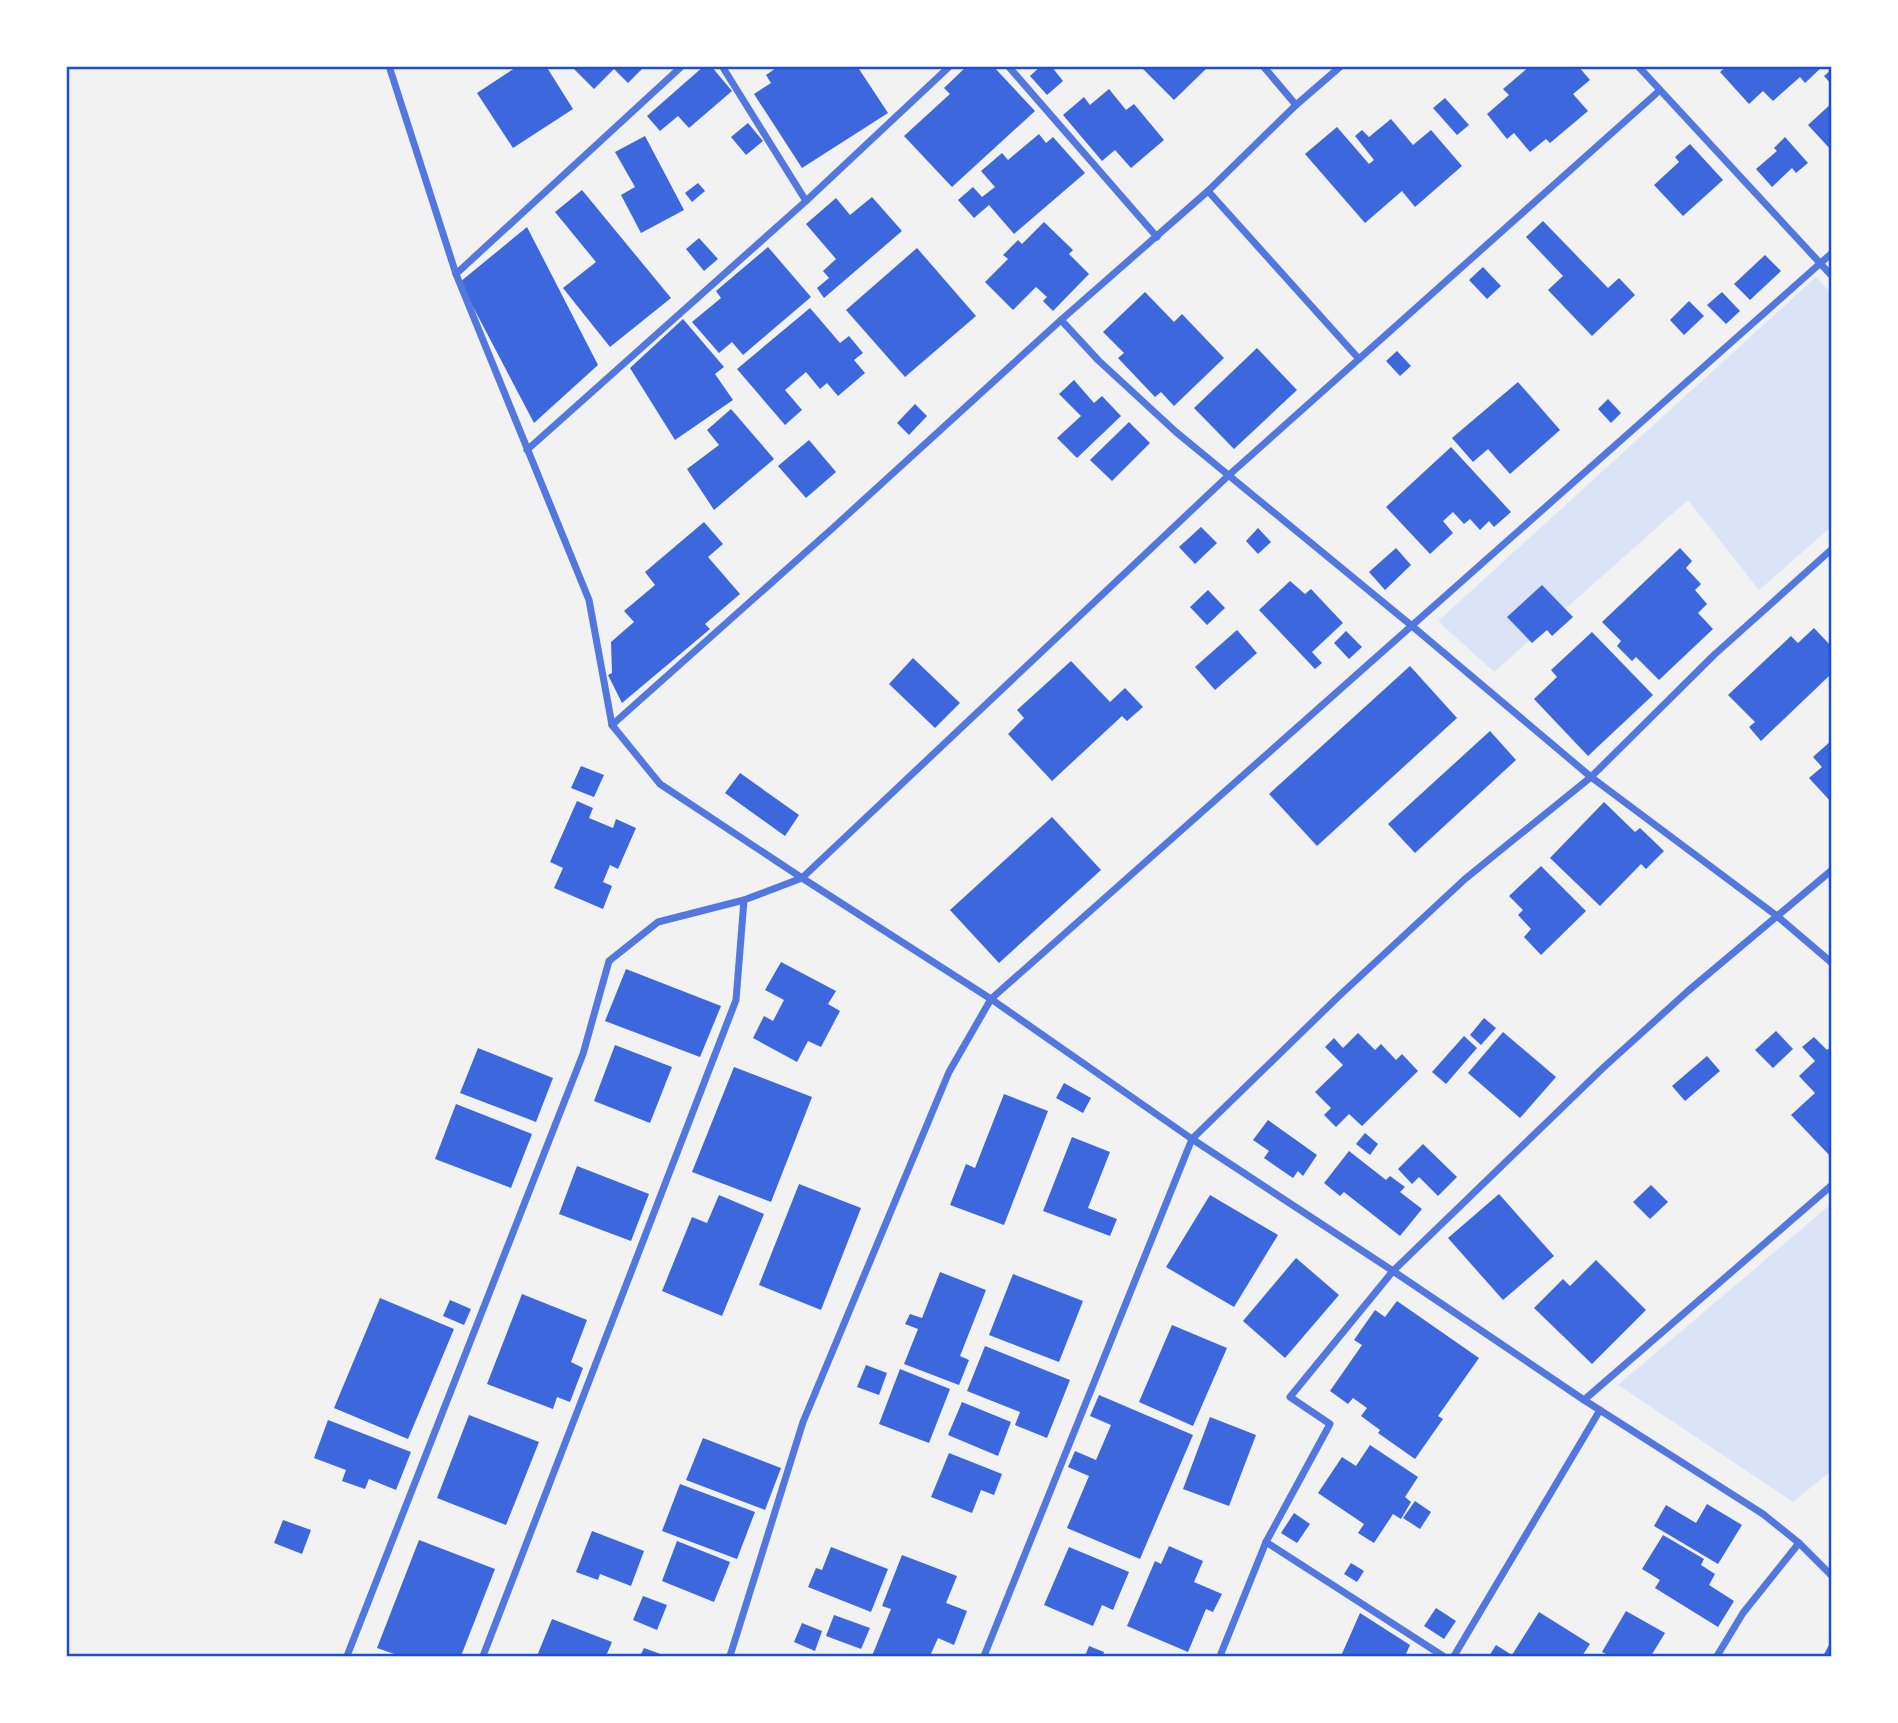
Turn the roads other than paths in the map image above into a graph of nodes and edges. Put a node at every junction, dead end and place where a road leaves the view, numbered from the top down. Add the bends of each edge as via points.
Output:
1 (389, 66) edge
2 (682, 66) edge
3 (722, 66) edge
4 (950, 66) edge
5 (1009, 66) edge
6 (1263, 66) edge
7 (1341, 66) edge
8 (1637, 66) edge
9 (1659, 90) junction
10 (1296, 105) junction
11 (1208, 191) junction
12 (806, 201) junction
13 (1157, 237) junction
14 (1832, 253) edge
15 (1820, 263) junction
16 (456, 274) junction
17 (1832, 276) edge
18 (1061, 320) junction
19 (1359, 359) junction
20 (527, 450) junction
21 (1229, 475) junction
22 (1832, 549) edge
23 (1412, 626) junction
24 (612, 725) junction
25 (1591, 777) junction
26 (1832, 870) edge
27 (802, 878) junction
28 (744, 900) junction
29 (1777, 916) junction
30 (1832, 963) edge
31 (991, 999) junction
32 (1192, 1139) junction
33 (1832, 1185) edge
34 (1393, 1271) junction
35 (1584, 1400) junction
36 (1600, 1410) junction
37 (1266, 1542) junction
38 (1799, 1543) junction
39 (1832, 1576) edge
40 (347, 1657) edge
41 (483, 1657) edge
42 (730, 1657) edge
43 (984, 1657) edge
44 (1220, 1657) edge
45 (1443, 1657) edge
46 (1454, 1657) edge
47 (1717, 1657) edge

1 - 16 street
2 - 16 street
3 - 12 street
4 - 12 street
5 - 13 street
6 - 10 street
7 - 10 street
8 - 9 street
9 - 15 street
9 - 19 street
10 - 11 street
11 - 13 street
11 - 19 street
12 - 20 street
13 - 18 street
14 - 15 street
15 - 17 street
15 - 23 street
16 - 20 street
18 - 21 street via 1117,378
18 - 24 street
19 - 21 street
20 - 24 street via 589,600
21 - 23 street
21 - 27 street
22 - 25 street via 1714,655
23 - 25 street
23 - 31 street
24 - 27 street via 660,783
25 - 29 street
25 - 32 street via 1465,879
26 - 29 street
27 - 28 street
27 - 31 street
28 - 40 street via 658,922 609,961 583,1054
28 - 41 street via 736,1000
29 - 30 street
29 - 34 street via 1604,1067
31 - 32 street
31 - 42 street via 949,1072 803,1422
32 - 34 street
32 - 43 street
33 - 35 street
34 - 35 street
34 - 37 street via 1290,1397 1330,1424
35 - 36 street
36 - 38 street via 1763,1514
36 - 46 street
37 - 44 street
37 - 45 street
38 - 39 street
38 - 47 street via 1744,1613

